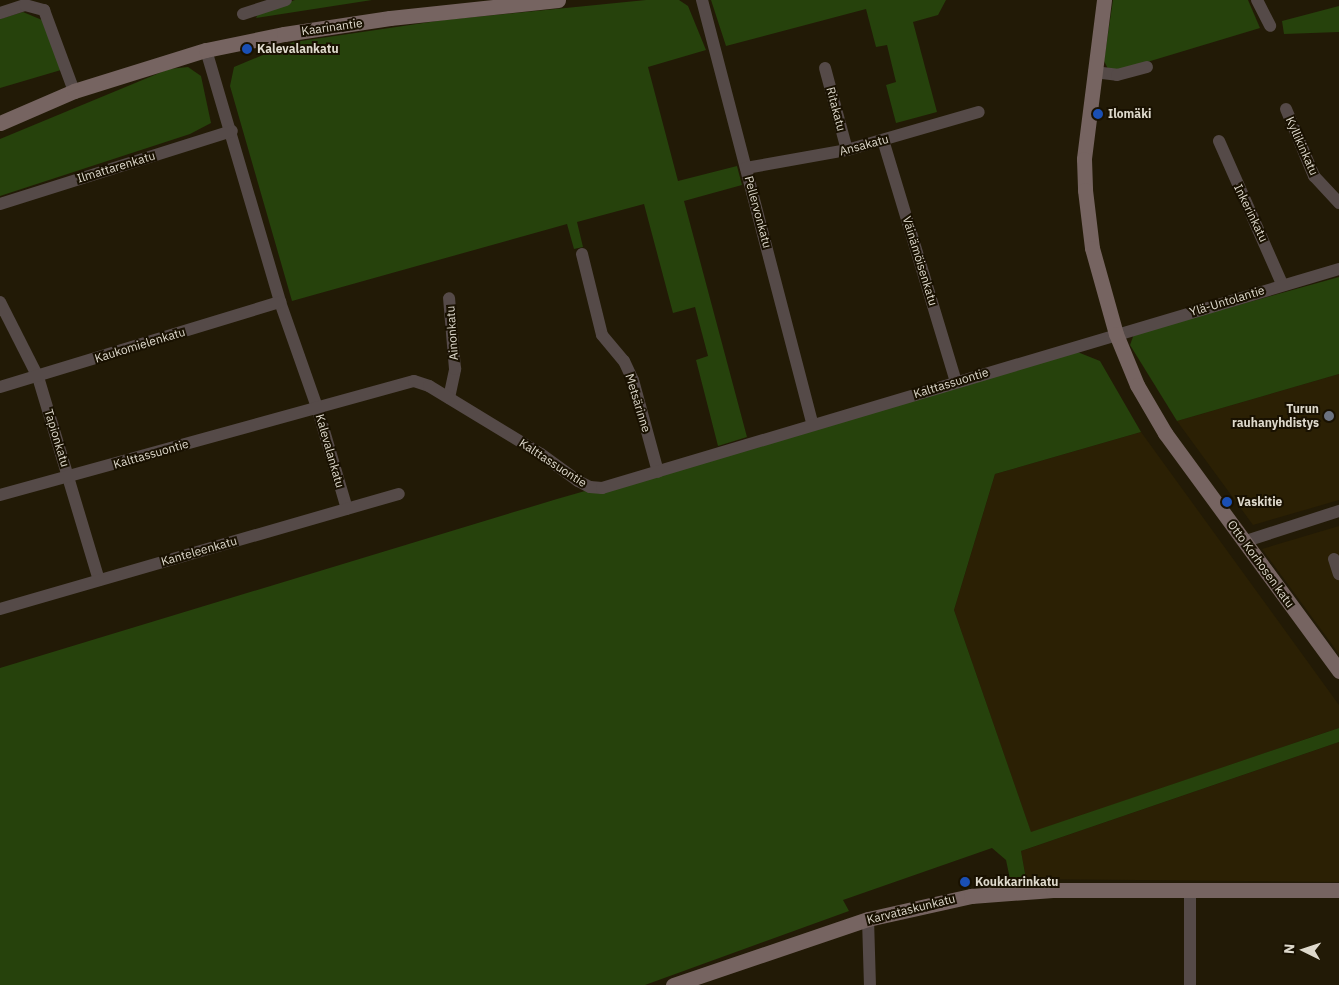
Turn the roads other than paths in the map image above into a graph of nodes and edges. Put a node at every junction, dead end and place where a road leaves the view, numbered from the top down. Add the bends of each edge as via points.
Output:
1 (286, 0) edge
2 (558, 0) edge
3 (702, 0) edge
4 (1104, 0) edge
5 (1257, 0) edge
6 (0, 13) edge
7 (243, 14) dead end
8 (1270, 26) dead end
9 (206, 50) junction
10 (1147, 67) dead end
11 (825, 68) dead end
12 (1094, 72) junction
13 (74, 91) junction
14 (1286, 110) dead end
15 (979, 112) dead end
16 (0, 123) edge
17 (232, 132) junction
18 (883, 140) junction
19 (1219, 141) dead end
20 (847, 150) junction
21 (746, 168) junction
22 (1339, 203) edge
23 (0, 204) edge
24 (582, 254) dead end
25 (1339, 269) edge
26 (1282, 284) junction
27 (449, 298) dead end
28 (0, 302) edge
29 (280, 302) junction
30 (1116, 334) junction
31 (38, 376) junction
32 (956, 382) junction
33 (0, 387) edge
34 (449, 398) junction
35 (317, 407) junction
36 (813, 425) junction
37 (658, 472) junction
38 (69, 477) junction
39 (399, 494) dead end
40 (0, 495) edge
41 (347, 509) junction
42 (1339, 511) edge
43 (1246, 541) junction
44 (1334, 559) dead end
45 (1339, 574) edge
46 (99, 580) junction
47 (0, 609) edge
48 (1339, 670) edge
49 (1190, 890) junction
50 (1339, 890) edge
51 (868, 919) junction
52 (673, 985) edge
53 (870, 985) edge
54 (1190, 985) edge

1 - 7 street
2 - 9 street, Kaarinantie via 380,20
3 - 21 street, Pellervonkatu
4 - 12 street, Otto Korhosen katu
5 - 8 street
6 - 13 street via 25,5 44,10
9 - 13 street, Kaarinantie
9 - 17 street, Kalevalankatu
10 - 12 street via 1117,75
11 - 20 street, Ritakatu
12 - 30 street, Otto Korhosen katu via 1084,159 1085,190 1094,258
13 - 16 street, Kaarinantie
14 - 22 street, Kyllikinkatu via 1314,176
15 - 18 street, Ansakatu
17 - 23 street, Ilmattarenkatu
17 - 29 street, Kalevalankatu
18 - 20 street, Ansakatu
18 - 32 street, Väinämöisenkatu
19 - 26 street, Inkerinkatu
20 - 21 street, Ansakatu
21 - 36 street, Pellervonkatu
24 - 37 street, Metsärinne via 602,336 624,361 633,380
25 - 26 street, Ylä-Untolantie
26 - 30 street, Ylä-Untolantie
27 - 34 street, Ainonkatu via 455,369
28 - 31 street, Tapionkatu
29 - 31 street, Kaukomielenkatu
29 - 35 street, Kalevalankatu
30 - 32 street, Kalttassuontie
30 - 43 street, Otto Korhosen katu via 1137,385 1165,433
31 - 33 street, Kaukomielenkatu
31 - 38 street, Tapionkatu
32 - 36 street, Kalttassuontie
34 - 35 street, Kalttassuontie via 414,381
34 - 37 street, Kalttassuontie via 590,487 602,488
35 - 38 street, Kalttassuontie
35 - 41 street, Kalevalankatu
36 - 37 street, Kalttassuontie
38 - 40 street, Kalttassuontie
38 - 46 street, Tapionkatu
39 - 41 street, Kanteleenkatu
41 - 46 street, Kanteleenkatu
42 - 43 street
43 - 48 street, Otto Korhosen katu
44 - 45 street
46 - 47 street, Kanteleenkatu
49 - 50 street, Karvataskunkatu
49 - 51 street, Karvataskunkatu via 991,893
49 - 54 street
51 - 52 street, Karvataskunkatu
51 - 53 street

